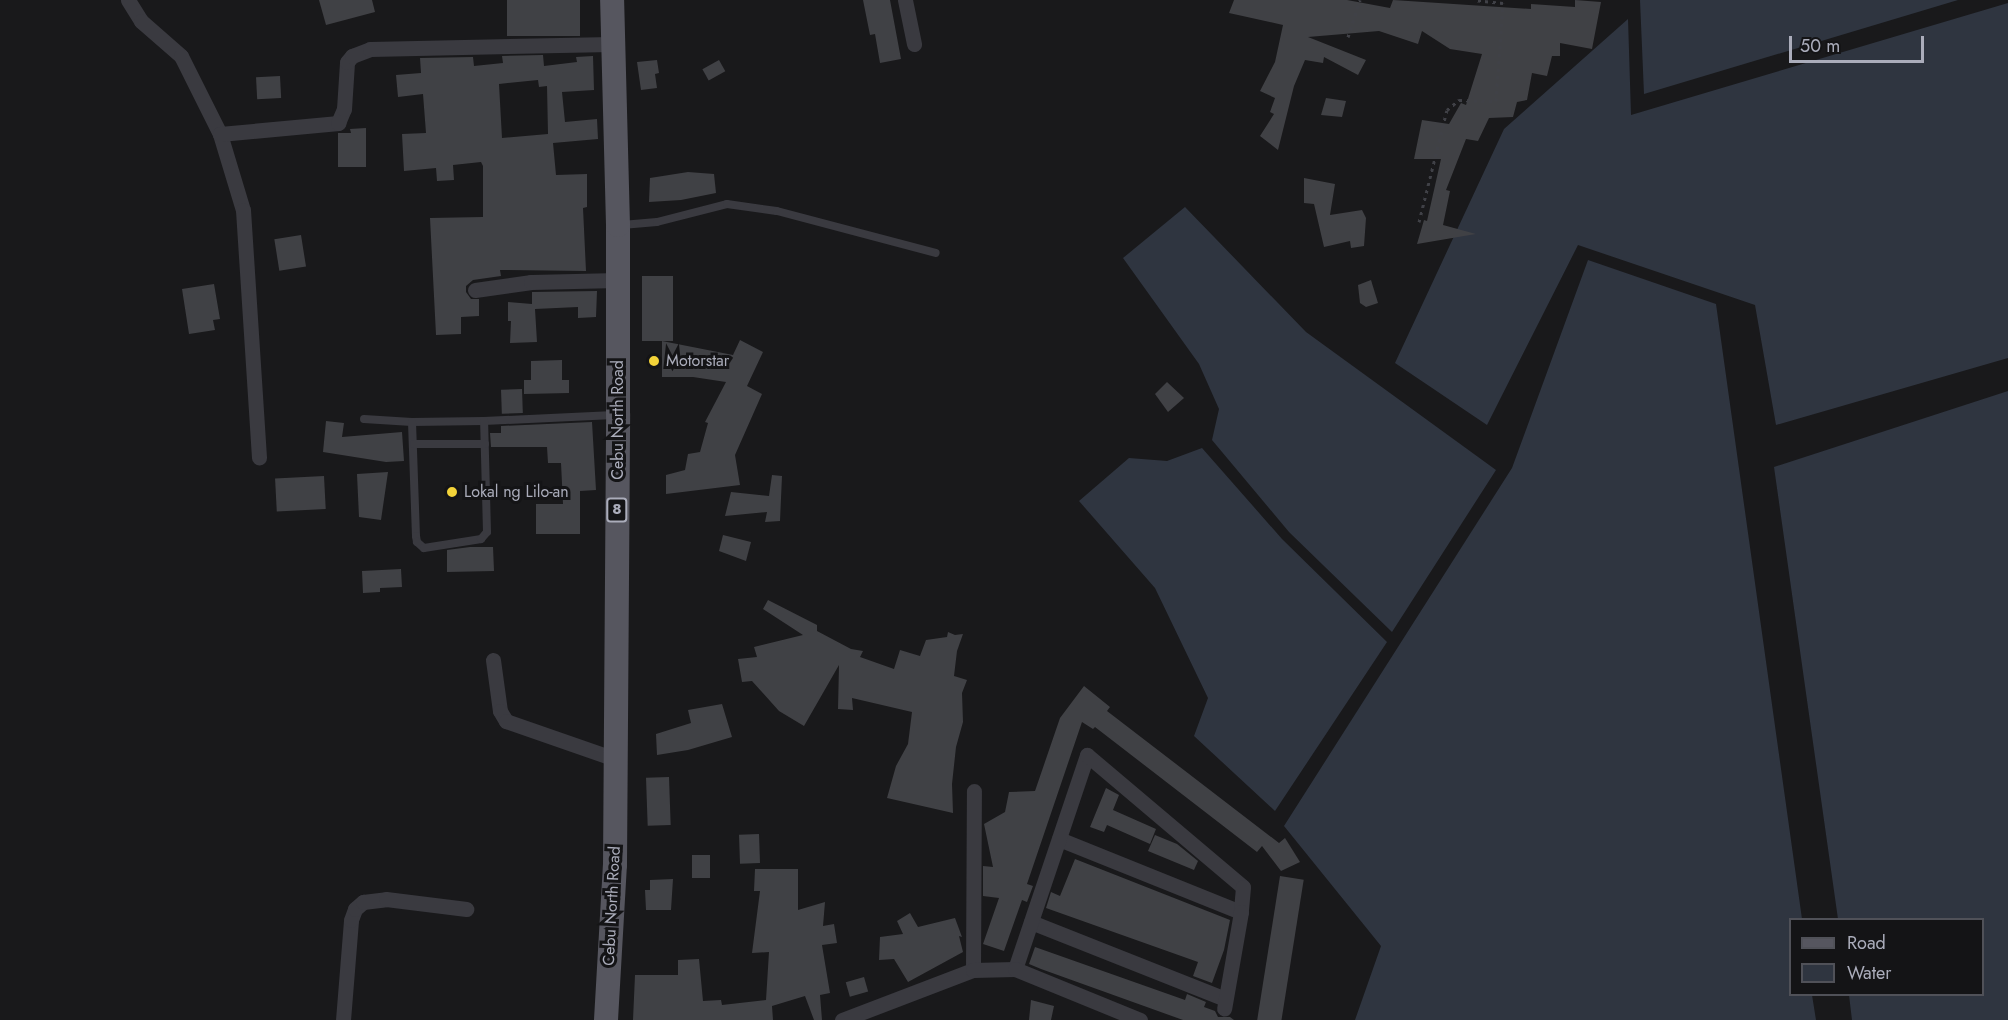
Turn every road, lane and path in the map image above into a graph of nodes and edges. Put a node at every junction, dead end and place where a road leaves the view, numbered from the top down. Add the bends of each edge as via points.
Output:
1 (128, 0) edge
2 (612, 0) edge
3 (904, 0) edge
4 (1360, 0) edge
5 (1476, 0) edge
6 (1348, 37) dead end
7 (612, 44) junction
8 (914, 44) dead end
9 (220, 134) junction
10 (1419, 222) dead end
11 (618, 225) junction
12 (936, 254) dead end
13 (618, 280) junction
14 (475, 290) dead end
15 (618, 415) junction
16 (364, 419) dead end
17 (484, 421) junction
18 (412, 422) junction
19 (414, 444) junction
20 (485, 444) junction
21 (259, 458) dead end
22 (494, 660) dead end
23 (615, 759) junction
24 (974, 792) dead end
25 (1059, 839) junction
26 (466, 909) dead end
27 (1242, 912) junction
28 (1031, 922) junction
29 (1015, 969) junction
30 (973, 970) junction
31 (343, 1020) edge
32 (606, 1020) edge
33 (842, 1020) edge
34 (1140, 1020) edge

1 - 9 street via 141,21 181,56
2 - 7 main road, Cebu North Road / 8
3 - 8 street
4 - 6 path
5 - 10 path via 1503,3 1496,101 1459,100 1447,110
7 - 9 street via 370,50 352,56 347,62 344,109 338,123
7 - 11 main road, Cebu North Road / 8
9 - 21 street via 243,210
11 - 12 lane via 657,222 727,204 777,211
11 - 13 main road, Cebu North Road / 8
13 - 14 street via 531,282
13 - 15 main road, Cebu North Road / 8
15 - 17 lane
15 - 23 main road, Cebu North Road / 8
16 - 18 lane
17 - 18 lane
17 - 20 lane
18 - 19 lane
19 - 20 lane
19 - 20 lane via 416,536 424,548 481,539 487,532
22 - 23 street via 500,711 506,722
23 - 32 main road, Cebu North Road / 8 via 615,865
24 - 30 street
25 - 27 street
25 - 27 street via 1087,756 1242,887
25 - 28 street
26 - 31 street via 386,899 363,903 355,909
27 - 28 street via 1224,1004
28 - 29 street
29 - 30 street
29 - 34 street
30 - 33 street

